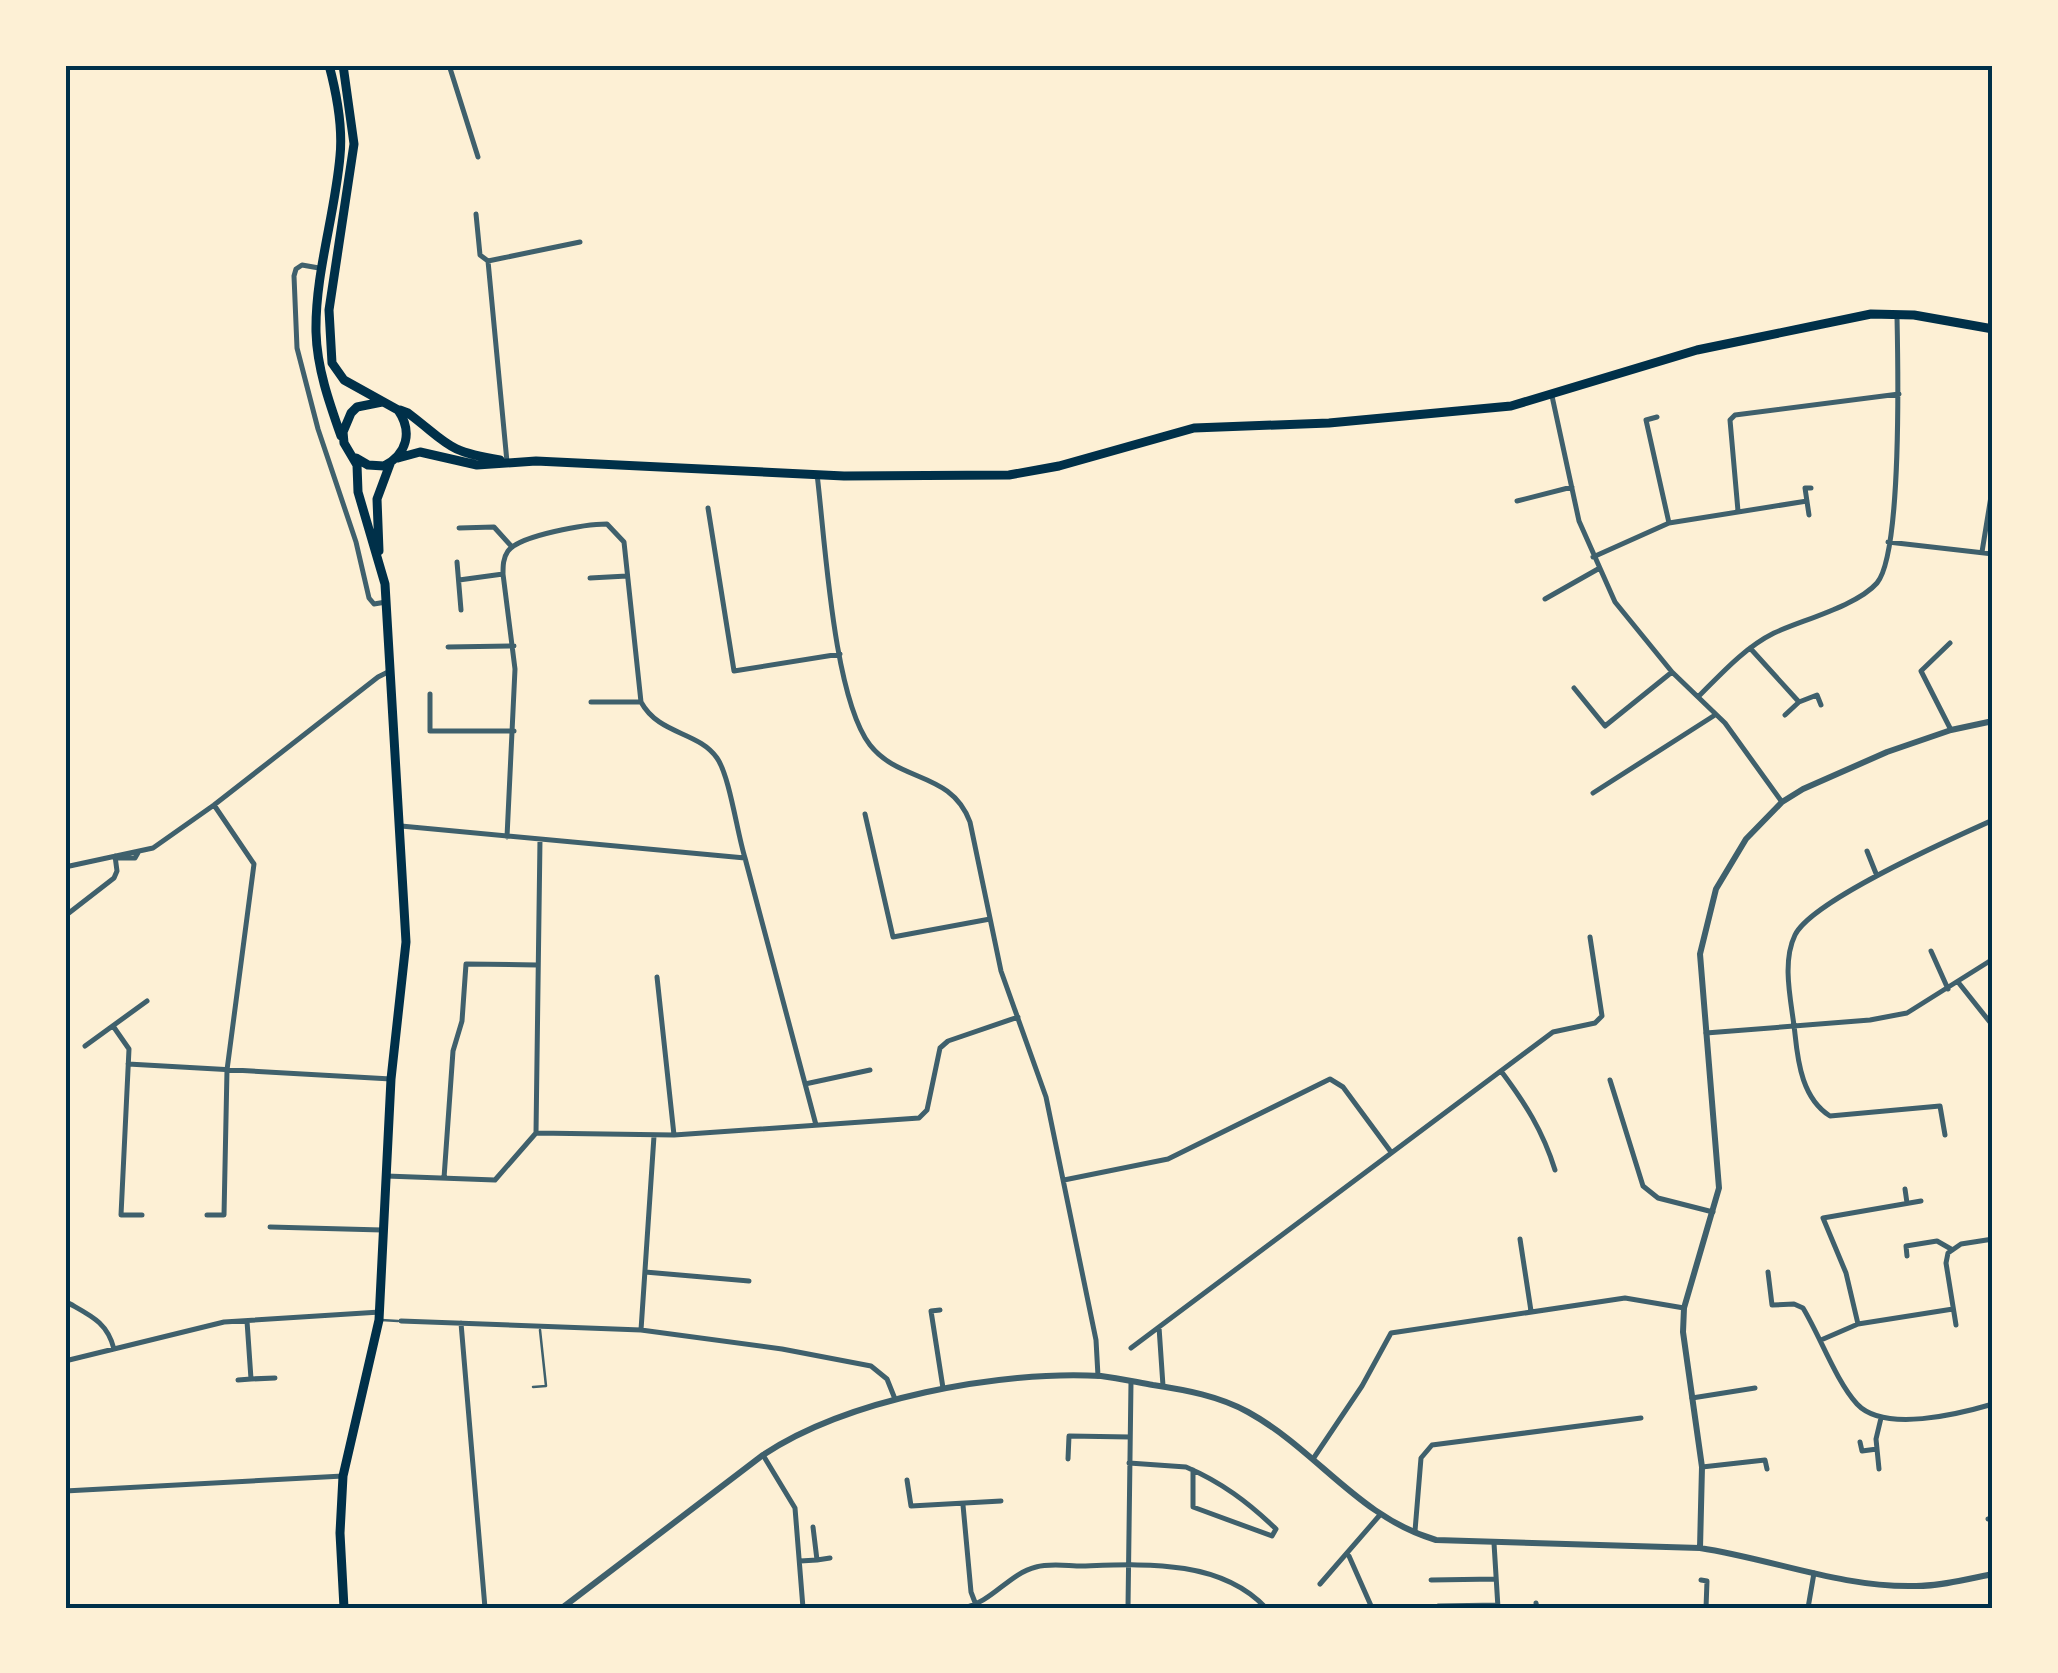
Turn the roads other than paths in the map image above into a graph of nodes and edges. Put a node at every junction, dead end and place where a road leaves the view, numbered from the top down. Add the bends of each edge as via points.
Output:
1 (329, 65) edge
2 (343, 65) edge
3 (449, 65) edge
4 (478, 156) dead end
5 (336, 191) junction
6 (348, 193) junction
7 (476, 214) dead end
8 (580, 242) dead end
9 (488, 260) junction
10 (322, 269) junction
11 (1897, 314) junction
12 (1993, 329) edge
13 (1899, 394) junction
14 (1552, 396) junction
15 (382, 402) junction
16 (398, 410) junction
17 (1657, 418) dead end
18 (344, 443) junction
19 (351, 454) junction
20 (394, 461) junction
21 (507, 462) junction
22 (817, 474) junction
23 (1993, 484) edge
24 (1572, 487) junction
25 (1812, 488) dead end
26 (1517, 500) dead end
27 (1807, 501) junction
28 (708, 508) dead end
29 (1738, 511) junction
30 (1809, 515) dead end
31 (1669, 523) junction
32 (459, 528) dead end
33 (1888, 542) junction
34 (512, 547) junction
35 (1982, 552) junction
36 (1993, 554) edge
37 (1593, 557) junction
38 (457, 562) dead end
39 (380, 564) junction
40 (1598, 569) junction
41 (503, 574) junction
42 (628, 576) junction
43 (590, 578) dead end
44 (459, 580) junction
45 (1545, 600) dead end
46 (386, 602) junction
47 (461, 610) dead end
48 (1950, 643) dead end
49 (514, 646) junction
50 (448, 647) dead end
51 (1750, 648) junction
52 (840, 654) junction
53 (390, 670) junction
54 (1672, 672) junction
55 (1574, 688) dead end
56 (430, 694) dead end
57 (1698, 697) junction
58 (592, 702) dead end
59 (641, 702) junction
60 (1800, 702) junction
61 (1821, 705) dead end
62 (1716, 715) junction
63 (1785, 715) dead end
64 (1993, 720) edge
65 (514, 730) junction
66 (1950, 730) junction
67 (1593, 793) dead end
68 (1782, 802) junction
69 (214, 805) junction
70 (865, 814) dead end
71 (1993, 820) edge
72 (401, 826) junction
73 (507, 837) junction
74 (540, 839) junction
75 (1867, 851) dead end
76 (115, 856) junction
77 (744, 858) junction
78 (65, 867) edge
79 (1877, 876) junction
80 (65, 916) edge
81 (990, 919) junction
82 (1590, 937) dead end
83 (1931, 950) dead end
84 (1993, 959) edge
85 (538, 965) junction
86 (657, 977) dead end
87 (1958, 982) junction
88 (1948, 989) junction
89 (147, 1001) dead end
90 (1018, 1017) junction
91 (113, 1026) junction
92 (1794, 1026) junction
93 (1993, 1026) edge
94 (1706, 1034) junction
95 (85, 1046) dead end
96 (128, 1064) junction
97 (227, 1070) junction
98 (870, 1070) dead end
99 (1501, 1072) junction
100 (391, 1079) junction
101 (1610, 1080) dead end
102 (805, 1084) junction
103 (816, 1125) junction
104 (536, 1133) junction
105 (674, 1135) junction
106 (1945, 1135) dead end
107 (654, 1136) junction
108 (1392, 1152) junction
109 (1555, 1170) dead end
110 (386, 1176) junction
111 (444, 1178) junction
112 (1064, 1180) junction
113 (1905, 1188) dead end
114 (1921, 1201) dead end
115 (1907, 1203) junction
116 (1714, 1212) junction
117 (142, 1215) dead end
118 (207, 1215) dead end
119 (270, 1227) dead end
120 (383, 1230) junction
121 (1520, 1239) dead end
122 (1993, 1239) edge
123 (1951, 1249) junction
124 (1908, 1256) dead end
125 (645, 1272) junction
126 (1768, 1272) dead end
127 (749, 1281) dead end
128 (65, 1301) edge
129 (1684, 1308) junction
130 (1953, 1309) junction
131 (940, 1310) dead end
132 (1531, 1311) junction
133 (380, 1316) junction
134 (247, 1321) junction
135 (401, 1321) joint
136 (461, 1323) junction
137 (1858, 1324) junction
138 (540, 1326) junction
139 (1956, 1326) dead end
140 (1159, 1328) junction
141 (642, 1330) junction
142 (1821, 1340) junction
143 (1131, 1348) dead end
144 (114, 1349) junction
145 (65, 1361) edge
146 (1098, 1376) junction
147 (275, 1378) dead end
148 (251, 1379) junction
149 (238, 1380) dead end
150 (1131, 1382) junction
151 (1163, 1386) junction
152 (534, 1387) dead end
153 (943, 1388) junction
154 (1755, 1388) dead end
155 (1692, 1398) junction
156 (895, 1399) junction
157 (1993, 1404) edge
158 (1641, 1418) dead end
159 (1881, 1418) junction
160 (1130, 1437) junction
161 (1860, 1442) dead end
162 (1877, 1449) junction
163 (763, 1455) junction
164 (1313, 1458) junction
165 (1068, 1460) dead end
166 (1129, 1464) junction
167 (1702, 1467) junction
168 (1767, 1469) dead end
169 (1879, 1469) dead end
170 (1193, 1470) junction
171 (343, 1476) junction
172 (907, 1480) dead end
173 (65, 1491) edge
174 (1001, 1501) dead end
175 (963, 1505) junction
176 (1379, 1516) junction
177 (813, 1526) dead end
178 (1415, 1534) junction
179 (1494, 1543) junction
180 (1700, 1548) junction
181 (1348, 1554) junction
182 (830, 1558) dead end
183 (818, 1560) junction
184 (800, 1561) junction
185 (1128, 1564) junction
186 (1814, 1573) junction
187 (1993, 1574) edge
188 (1432, 1580) dead end
189 (1496, 1580) junction
190 (1700, 1580) dead end
191 (1320, 1584) dead end
192 (976, 1605) junction
193 (1438, 1606) edge
194 (1498, 1606) edge
195 (344, 1608) edge
196 (485, 1608) edge
197 (562, 1608) edge
198 (803, 1608) edge
199 (962, 1608) edge
200 (1128, 1608) edge
201 (1266, 1608) edge
202 (1372, 1608) edge
203 (1706, 1608) edge
204 (1808, 1608) edge

1 - 5 main road via 341,138
2 - 6 main road via 354,144
3 - 4 street
5 - 6 main road
5 - 10 main road
6 - 15 main road via 329,310 332,363 344,380
7 - 9 street via 480,256
8 - 9 street
9 - 21 street
10 - 18 main road via 318,351
10 - 46 street via 296,269 297,348 368,598
11 - 12 main road
11 - 13 street
11 - 14 main road via 1697,350
13 - 29 street via 1735,414 1730,420
13 - 33 street
14 - 22 main road via 1446,413 1194,428 1009,476
14 - 24 street
15 - 16 main road
15 - 18 main road via 351,413
16 - 20 main road via 407,435
16 - 21 main road via 460,453
17 - 31 street via 1646,420
18 - 19 main road
19 - 20 main road via 368,465
19 - 39 main road
20 - 21 main road via 420,452 477,465
20 - 39 main road via 377,499
21 - 22 main road
22 - 52 street
23 - 35 street
24 - 26 street
24 - 37 street
25 - 27 street via 1804,488
27 - 29 street
27 - 30 street
28 - 52 street via 734,671
29 - 31 street
31 - 37 street
32 - 34 street via 494,527
33 - 35 street
33 - 51 street via 1879,582 1864,594
34 - 41 street
34 - 42 street via 527,538 607,524 624,542
35 - 36 street
37 - 40 street
38 - 44 street
39 - 46 main road
40 - 45 street
40 - 54 street via 1615,602
41 - 44 street
41 - 49 street
42 - 43 street
42 - 59 street
44 - 47 street
46 - 53 main road
48 - 66 street via 1921,671
49 - 50 street
49 - 65 street
51 - 57 street
51 - 60 street
52 - 81 street via 868,742 895,767 951,792 965,810
53 - 69 street
53 - 72 main road
54 - 55 street via 1605,726
54 - 57 street
56 - 65 street via 430,731
57 - 62 street
58 - 59 street
59 - 77 street via 656,722 716,756
60 - 61 street via 1817,695
60 - 63 street
62 - 67 street
62 - 68 street
64 - 66 street
65 - 73 street
66 - 68 street
68 - 94 street via 1726,866 1712,899 1700,954
69 - 76 street via 154,848
69 - 97 street via 254,864
70 - 81 street via 893,938
71 - 79 street
72 - 73 street
72 - 100 main road via 406,942
73 - 74 street
74 - 77 street
74 - 85 street
75 - 79 street
76 - 78 street
76 - 80 street via 114,878
77 - 102 street
79 - 92 street via 1796,933 1788,959
81 - 90 street
82 - 99 street via 1602,1016 1553,1032
83 - 88 street
84 - 87 street
85 - 104 street
85 - 111 street via 466,964
86 - 105 street
87 - 88 street
87 - 93 street
88 - 92 street via 1907,1013
89 - 91 street
90 - 103 street via 940,1048 927,1110 919,1118
90 - 112 street via 1046,1097
91 - 95 street
91 - 96 street via 129,1049
92 - 94 street
92 - 106 street via 1797,1057 1818,1109 1830,1116 1940,1106
94 - 116 street via 1719,1176
96 - 97 street
96 - 117 street via 121,1215
97 - 100 street
97 - 118 street via 224,1215
98 - 102 street
99 - 108 street
99 - 109 street via 1530,1110
100 - 110 main road
101 - 116 street via 1647,1191
102 - 103 street
103 - 105 street
104 - 107 street
104 - 111 street via 495,1180
105 - 107 street
107 - 125 street
108 - 112 street via 1343,1086 1330,1079 1168,1158
108 - 140 street
110 - 111 street
110 - 120 main road
112 - 146 street
113 - 115 street
114 - 115 street
115 - 137 street via 1823,1218
116 - 129 street
119 - 120 street
120 - 133 main road
121 - 132 street
122 - 123 street
123 - 124 street via 1936,1242 1906,1246
123 - 130 street via 1946,1262
125 - 127 street
125 - 141 street
126 - 142 street via 1772,1305 1799,1306
128 - 144 street via 103,1322
129 - 132 street via 1636,1297
129 - 155 street
130 - 137 street
130 - 139 street
131 - 153 street via 931,1311
132 - 164 street via 1392,1334
133 - 134 street
133 - 135 lane
133 - 171 main road
134 - 144 street
134 - 148 street
135 - 136 street
136 - 138 street
136 - 196 street
137 - 142 street
138 - 141 street
138 - 152 lane via 546,1386
140 - 143 street
140 - 151 street
141 - 156 street via 857,1362 881,1373
142 - 159 street via 1856,1403
144 - 145 street
146 - 150 street
146 - 153 street
147 - 148 street
148 - 149 street
150 - 151 street
150 - 160 street
151 - 164 street via 1236,1405
153 - 156 street
154 - 155 street
155 - 167 street
156 - 163 street
157 - 159 street
158 - 178 street via 1432,1445 1421,1458
159 - 162 street
160 - 165 street via 1069,1436
160 - 166 street
161 - 162 street via 1862,1451
162 - 169 street
163 - 184 street via 795,1508
163 - 197 street
164 - 176 street
166 - 170 street
166 - 185 street
167 - 168 street via 1764,1460
167 - 180 street
170 - 170 street via 1221,1482 1259,1513 1276,1529 1272,1536 1193,1507
171 - 173 street
171 - 195 main road
172 - 175 street via 910,1506
174 - 175 street
175 - 192 street
176 - 178 street
176 - 181 street
177 - 183 street
178 - 179 street
179 - 180 street
179 - 189 street
180 - 186 street
181 - 191 street
181 - 202 street
182 - 183 street
183 - 184 street
184 - 198 street
185 - 192 street via 1035,1567
185 - 200 street
185 - 201 street via 1199,1571
186 - 187 street via 1915,1586
186 - 204 street
188 - 189 street
189 - 194 street
190 - 203 street via 1707,1581
192 - 199 street
193 - 194 street

